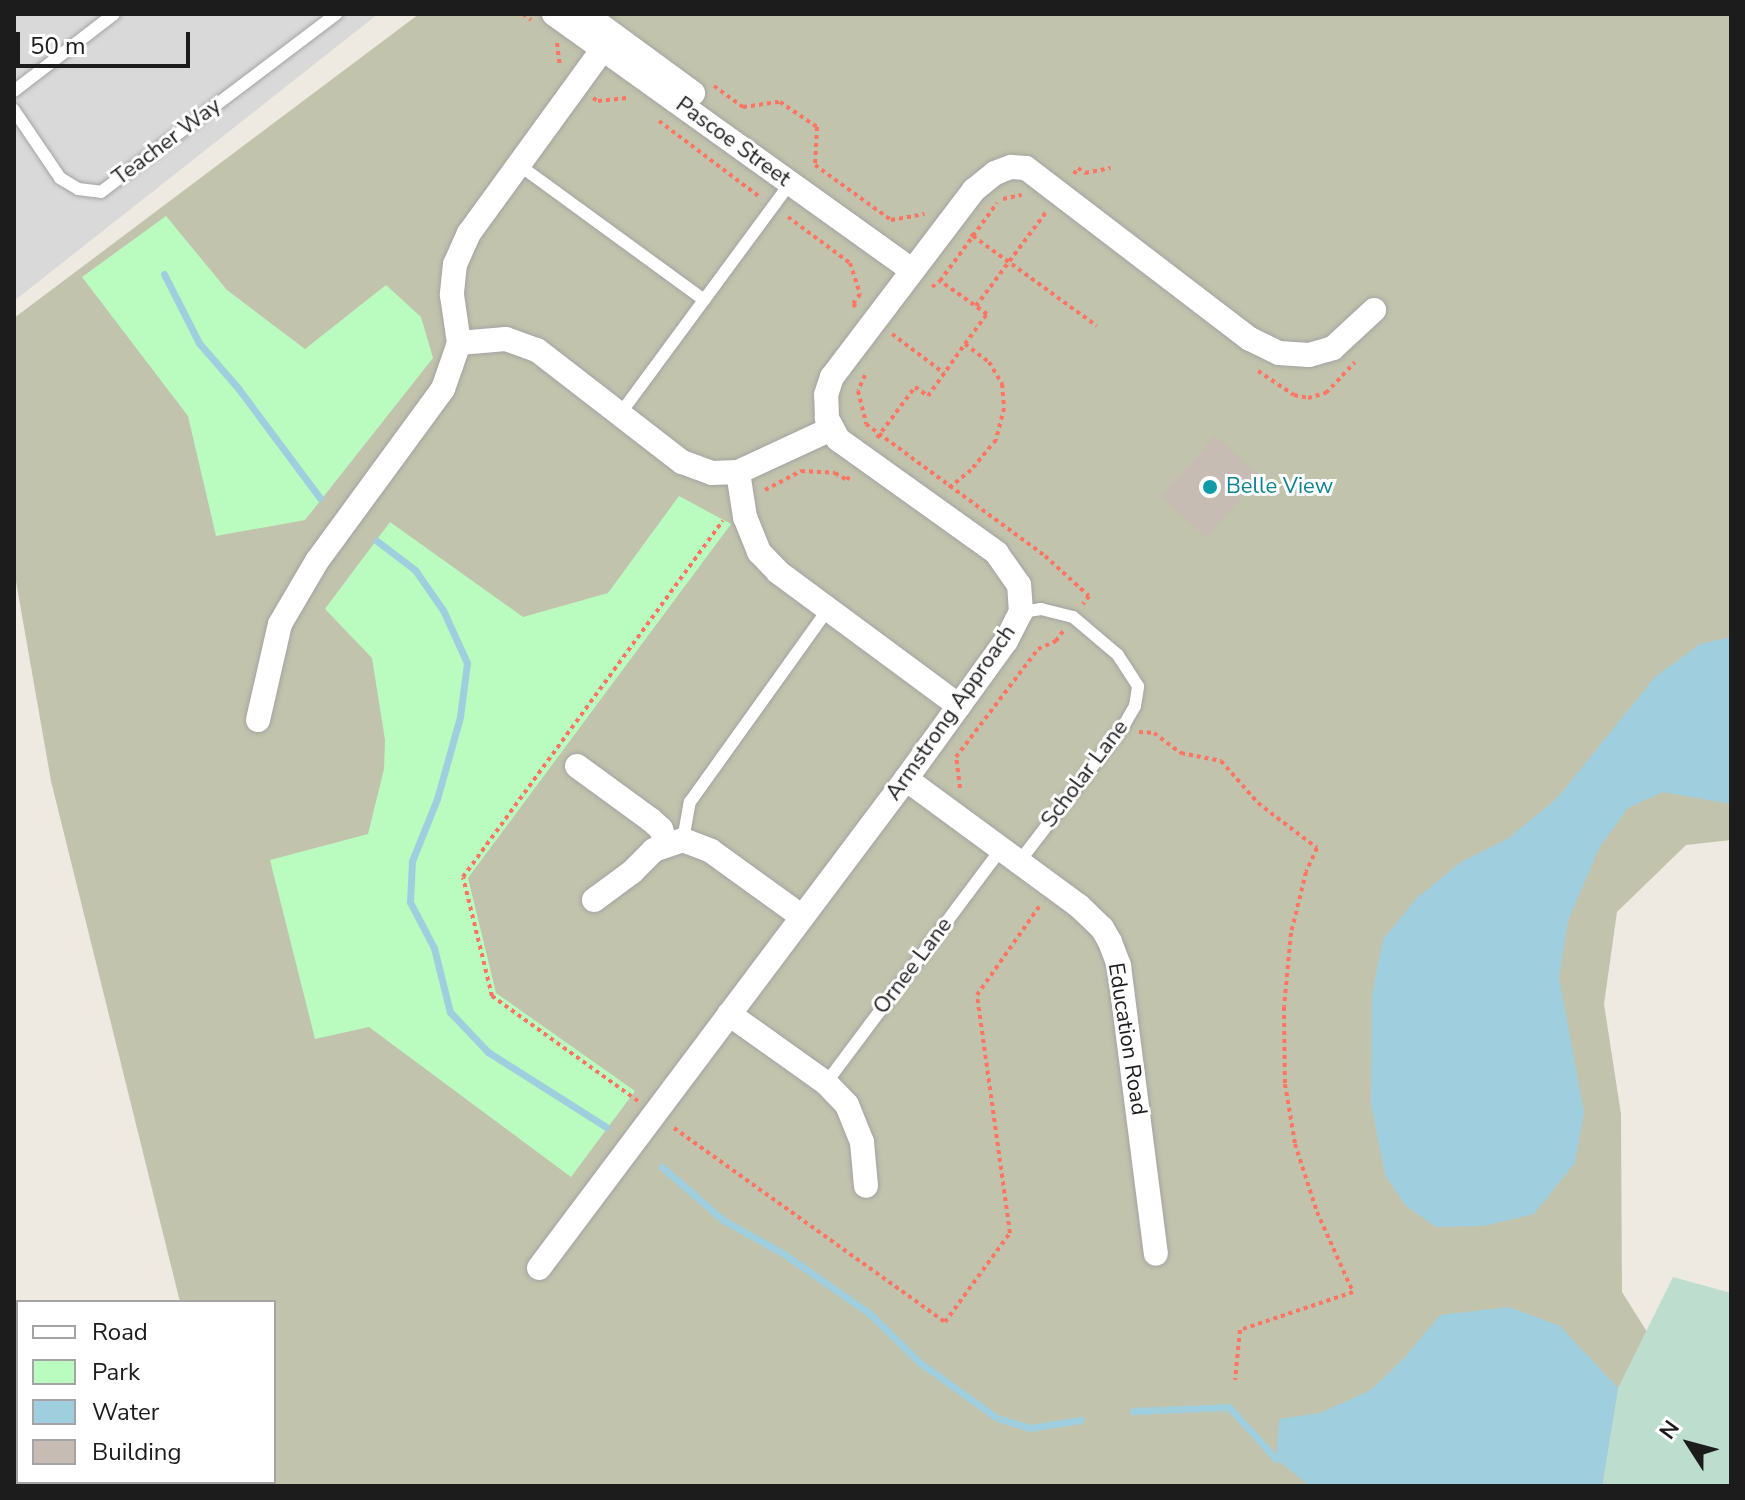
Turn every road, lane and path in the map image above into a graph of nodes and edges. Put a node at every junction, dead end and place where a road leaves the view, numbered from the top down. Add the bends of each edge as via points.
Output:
1 (114, 14) edge
2 (554, 14) edge
3 (585, 14) edge
4 (334, 15) edge
5 (608, 42) junction
6 (14, 91) edge
7 (14, 110) edge
8 (519, 165) junction
9 (790, 183) junction
10 (1024, 195) dead end
11 (1036, 202) dead end
12 (973, 236) junction
13 (1009, 262) junction
14 (915, 264) junction
15 (940, 281) junction
16 (926, 292) dead end
17 (704, 300) junction
18 (976, 306) junction
19 (1374, 310) dead end
20 (894, 323) dead end
21 (1097, 326) dead end
22 (883, 338) dead end
23 (459, 343) junction
24 (965, 344) junction
25 (867, 370) dead end
26 (620, 414) junction
27 (831, 429) junction
28 (880, 435) junction
29 (864, 457) junction
30 (738, 472) junction
31 (952, 485) junction
32 (743, 502) junction
33 (928, 504) junction
34 (828, 609) junction
35 (1021, 612) junction
36 (1073, 617) junction
37 (959, 706) junction
38 (258, 720) dead end
39 (1124, 725) junction
40 (577, 766) dead end
41 (906, 779) junction
42 (960, 790) dead end
43 (674, 842) junction
44 (1010, 855) junction
45 (1053, 887) junction
46 (594, 900) dead end
47 (801, 916) junction
48 (729, 1014) junction
49 (826, 1083) junction
50 (655, 1114) junction
51 (866, 1186) dead end
52 (1156, 1254) dead end
53 (539, 1268) dead end
54 (14, 1351) edge
55 (16, 1375) edge
56 (1235, 1380) dead end

1 - 6 lane
2 - 5 street, Pascoe Street
3 - 5 street, Pascoe Street
4 - 7 lane, Teacher Way via 101,192 78,189 60,178
5 - 8 street
5 - 9 street, Pascoe Street
5 - 14 street, Pascoe Street
8 - 17 lane
8 - 23 street via 469,233 455,264 452,295
9 - 14 street, Pascoe Street
9 - 17 lane
10 - 12 path via 1000,199
11 - 13 path via 1048,210
12 - 13 path
12 - 15 path
13 - 18 path
13 - 21 path
14 - 19 street via 974,190 995,173 1026,168 1250,339 1279,353 1309,355 1333,348
14 - 27 street via 832,377 826,395
15 - 16 path
15 - 18 path
17 - 26 lane
18 - 24 path via 987,314
20 - 22 path
23 - 26 street via 506,339 537,350
23 - 38 street via 443,389 317,561 280,624
24 - 28 path via 928,396 915,387
24 - 31 path via 989,362 1002,384 1004,408 996,440
25 - 28 path via 858,391 866,424
26 - 30 street via 682,462 712,473
27 - 29 street, Armstrong Approach
27 - 30 street
28 - 29 path
28 - 31 path
29 - 32 path via 847,480 835,473 801,471
29 - 33 street, Armstrong Approach
30 - 32 street
31 - 33 path
31 - 36 path via 1089,596
32 - 34 street via 759,552
32 - 50 path via 735,506 463,877 492,996
33 - 35 street, Armstrong Approach via 1005,561 1019,585
34 - 37 street
34 - 43 lane via 690,802
35 - 36 lane via 1041,609
35 - 37 street, Armstrong Approach
36 - 39 lane, Scholar Lane via 1118,655 1138,686
36 - 42 path via 1056,641 1038,649 956,757
37 - 41 street, Armstrong Approach
39 - 44 lane, Scholar Lane
39 - 56 path via 1134,732 1154,733 1181,753 1221,761 1258,803 1317,848 1291,933 1284,1007 1285,1084 1308,1185 1353,1292 1240,1330
40 - 43 street
41 - 44 street, Education Road
41 - 47 street, Armstrong Approach
43 - 46 street
43 - 47 street via 711,851
44 - 45 street, Education Road
44 - 49 lane, Ornee Lane
45 - 50 path via 977,995 1010,1233 945,1322
45 - 52 street, Education Road via 1102,928 1119,966
47 - 48 street, Armstrong Approach
48 - 49 street
48 - 50 street, Armstrong Approach
49 - 51 street via 847,1105 862,1142
50 - 53 street, Armstrong Approach
54 - 55 highway

